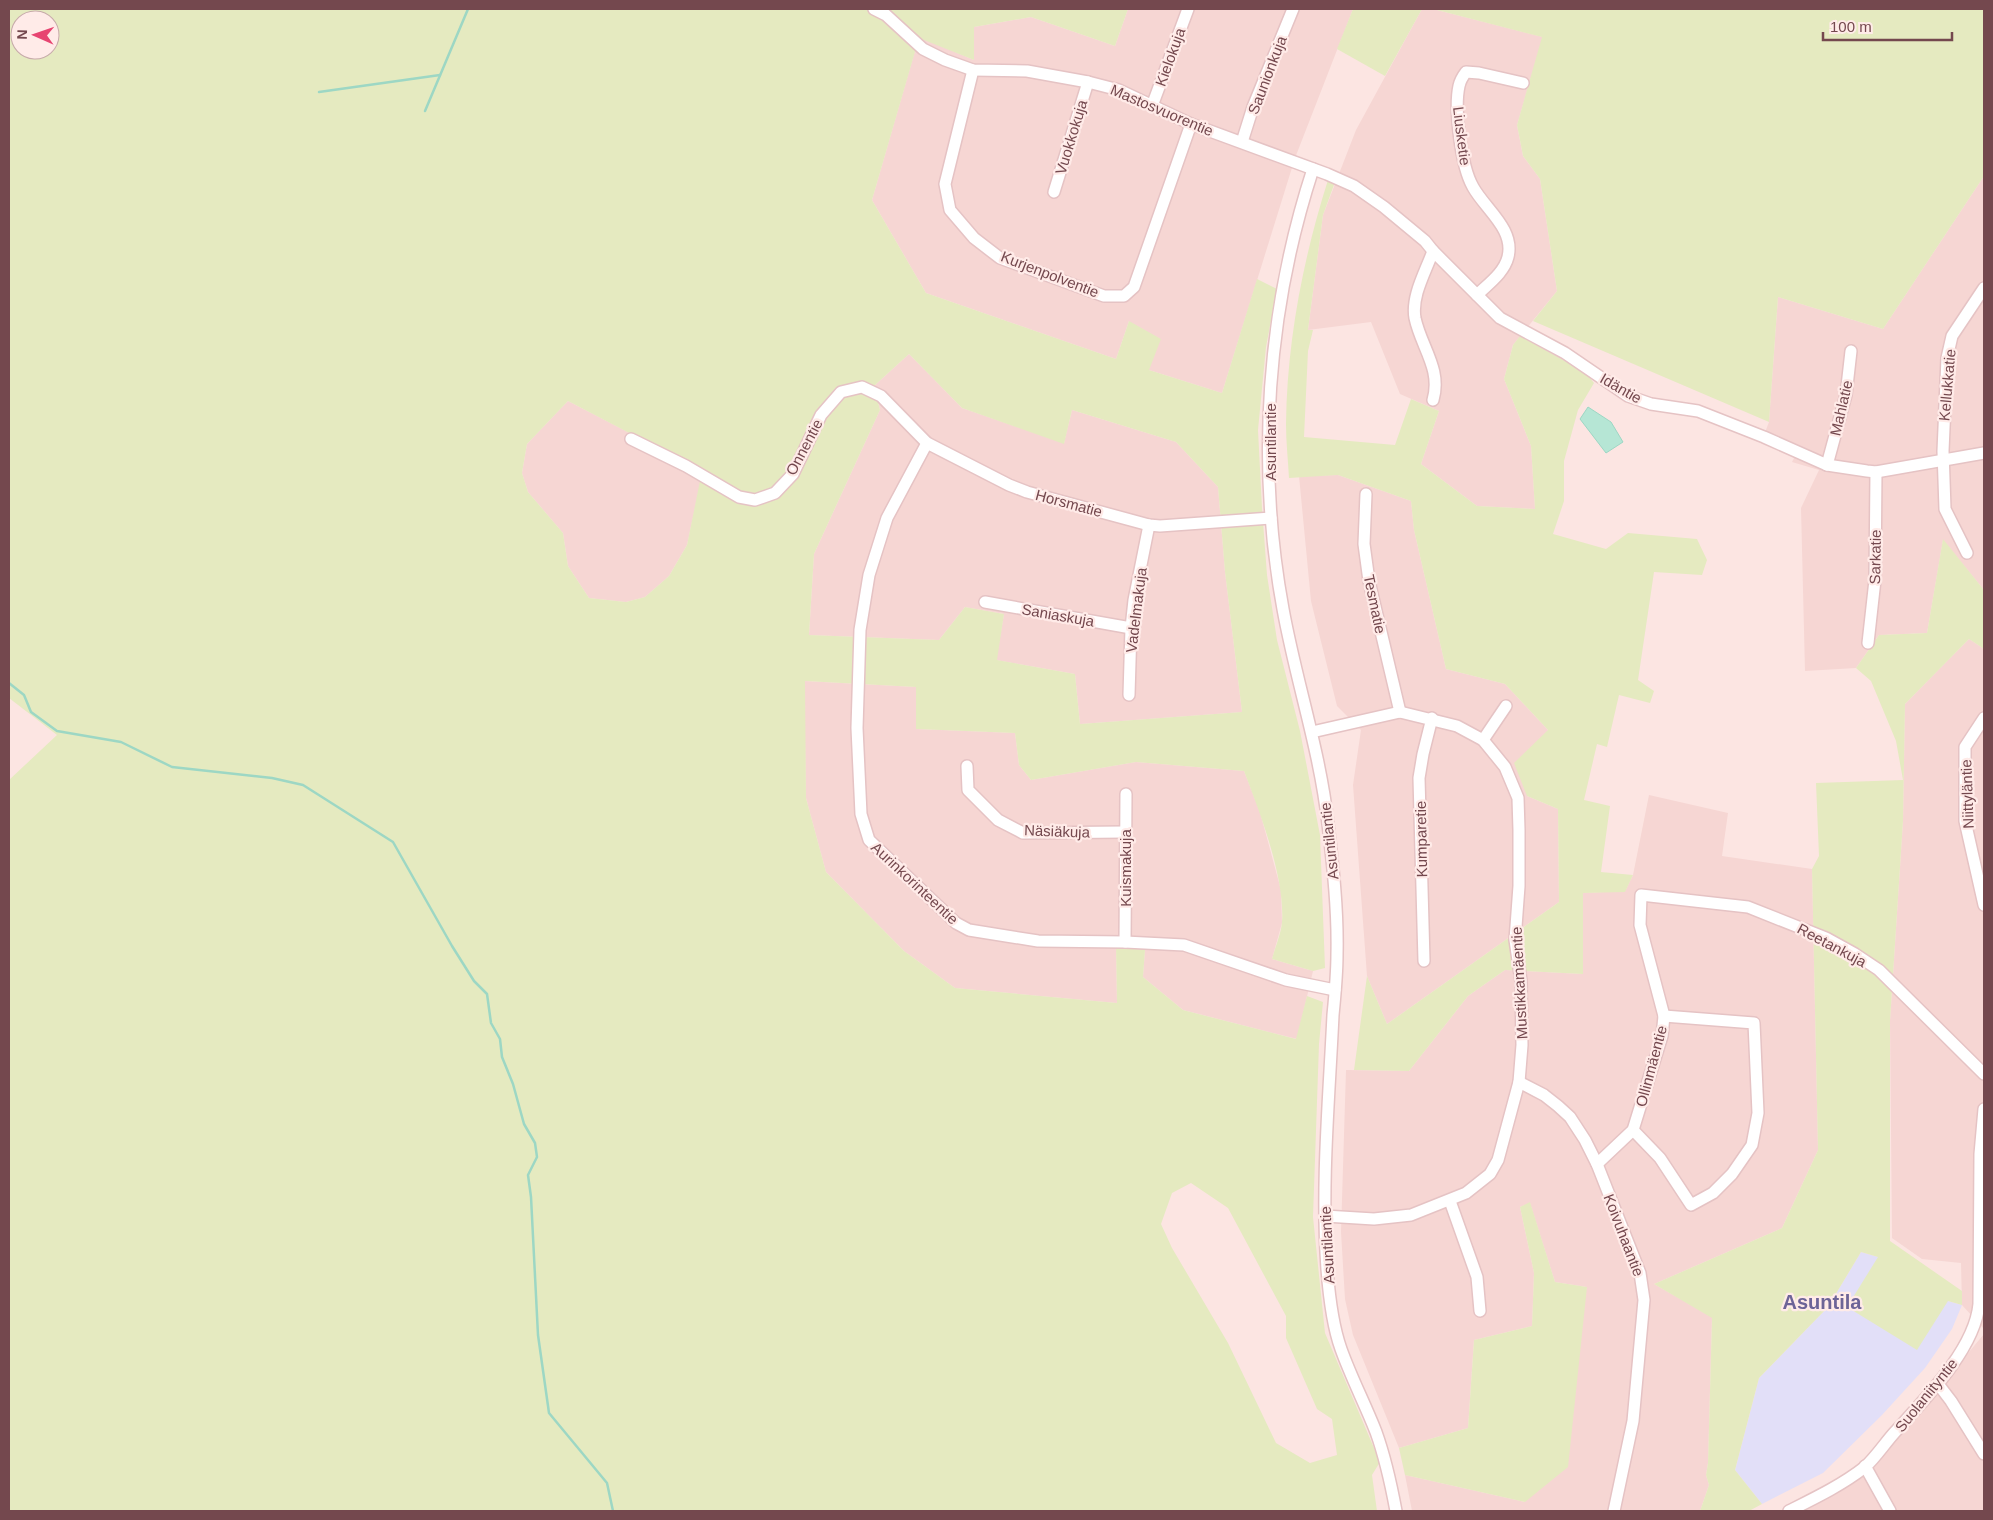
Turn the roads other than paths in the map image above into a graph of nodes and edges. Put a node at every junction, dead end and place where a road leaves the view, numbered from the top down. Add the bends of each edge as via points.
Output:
1 (874, 9) edge
2 (1188, 9) edge
3 (1293, 9) edge
4 (888, 12) edge
5 (973, 70) junction
6 (1088, 82) junction
7 (1523, 83) dead end
8 (1152, 106) junction
9 (1191, 124) junction
10 (1242, 142) junction
11 (1313, 169) junction
12 (1054, 192) dead end
13 (1433, 251) junction
14 (1984, 288) edge
15 (1477, 295) junction
16 (1851, 351) dead end
17 (1433, 400) dead end
18 (892, 406) joint
19 (631, 439) dead end
20 (927, 443) junction
21 (1984, 453) edge
22 (1943, 461) junction
23 (1827, 465) junction
24 (1876, 472) junction
25 (1366, 494) dead end
26 (1271, 518) junction
27 (1149, 525) junction
28 (1967, 553) dead end
29 (985, 602) dead end
30 (1131, 628) junction
31 (1868, 643) dead end
32 (1129, 695) dead end
33 (1506, 706) dead end
34 (1400, 712) junction
35 (1432, 718) junction
36 (1984, 718) edge
37 (1312, 732) junction
38 (1483, 740) junction
39 (967, 766) dead end
40 (1126, 794) dead end
41 (1125, 832) junction
42 (1981, 878) edge
43 (1640, 895) joint
44 (1984, 905) edge
45 (1125, 942) junction
46 (1424, 961) dead end
47 (1335, 990) junction
48 (1664, 1016) junction
49 (1984, 1074) edge
50 (1519, 1082) junction
51 (1984, 1110) edge
52 (1633, 1130) junction
53 (1597, 1164) junction
54 (1450, 1201) junction
55 (1325, 1216) junction
56 (1480, 1311) dead end
57 (1938, 1384) junction
58 (1984, 1454) edge
59 (1865, 1466) junction
60 (1396, 1511) edge
61 (1614, 1511) edge
62 (1789, 1511) edge
63 (1890, 1511) edge

1 - 4 street, Mastosvuorentie
2 - 8 street, Kielokuja
3 - 10 street, Saunionkuja via 1253,106
4 - 5 street, Mastosvuorentie via 923,49
5 - 6 street, Mastosvuorentie via 1027,71
5 - 9 street, Kurjenpolventie via 945,184 950,210 974,238 1000,258 1104,296 1124,296 1134,287
6 - 8 street, Mastosvuorentie via 1119,90
6 - 12 street, Vuokkokuja
7 - 15 street, Liusketie via 1466,72 1459,84 1462,160 1473,187 1508,234 1508,257 1497,276
8 - 9 street, Mastosvuorentie
9 - 10 street, Mastosvuorentie
10 - 11 street, Mastosvuorentie
11 - 13 street, Idäntie via 1354,186 1398,218
11 - 26 street, Asuntilantie via 1275,333 1269,406
13 - 15 street, Idäntie
13 - 17 street via 1415,305 1415,318 1436,378
14 - 22 street, Kellukkatie via 1952,336 1947,358
15 - 23 street, Idäntie via 1500,318 1565,353 1628,396 1651,404 1698,411
16 - 23 street, Mahlatie via 1846,395
18 - 19 street, Onnentie via 881,396 862,387 841,392 821,415 793,474 775,492 755,500 739,497
18 - 20 street, Horsmatie
20 - 27 street, Horsmatie via 1027,492
20 - 45 street, Aurinkorinteentie via 888,518 870,575 860,630 857,728 862,814 869,840 956,923 969,930 1038,941
21 - 22 street, Idäntie
22 - 24 street, Idäntie
22 - 28 street, Kellukkatie via 1945,509
23 - 24 street, Idäntie
24 - 31 street, Sarkatie via 1875,580
25 - 34 street, Tesmatie via 1364,544 1369,581
26 - 27 street, Horsmatie
26 - 37 street, Asuntilantie via 1283,612
27 - 30 street, Vadelmakuja
29 - 30 street, Saniaskuja
30 - 32 street, Vadelmakuja
33 - 38 street
34 - 35 street, Mustikkamäentie
34 - 37 street, Mustikkamäentie
35 - 38 street, Mustikkamäentie via 1457,726
35 - 46 street, Kumparetie via 1420,778
36 - 42 street, Niittyläntie via 1965,747 1965,821
37 - 47 street, Asuntilantie via 1328,822 1338,950
38 - 50 street, Mustikkamäentie via 1505,767 1518,798 1519,886 1515,940 1523,1020
39 - 41 street, Näsiäkuja via 968,790 998,820 1023,833
40 - 41 street, Kuismakuja
41 - 45 street, Kuismakuja
42 - 44 street, Niittyläntie
43 - 48 street, Ollinmäentie via 1640,925
43 - 49 street, Reetankuja via 1748,907 1826,938 1879,970
45 - 47 street, Aurinkorinteentie via 1184,945 1286,980
47 - 55 street, Asuntilantie via 1324,1175
48 - 52 street, Ollinmäentie via 1655,1060
48 - 52 street via 1754,1023 1758,1113 1752,1145 1714,1194 1691,1205 1660,1158
50 - 53 street, Koivuhaantie via 1544,1095 1570,1117
50 - 54 street, Mustikkamäentie via 1503,1144 1490,1174
51 - 57 street, Suolaniityntie via 1980,1154 1978,1317 1970,1336
52 - 53 street, Ollinmäentie
53 - 61 street, Koivuhaantie via 1640,1273 1644,1300 1632,1421
54 - 55 street, Mustikkamäentie via 1411,1215 1374,1219
54 - 56 street via 1478,1277
55 - 60 street, Asuntilantie via 1333,1317 1341,1349 1379,1442
57 - 58 street
57 - 59 street, Suolaniityntie
59 - 62 street, Suolaniityntie via 1826,1492
59 - 63 street

